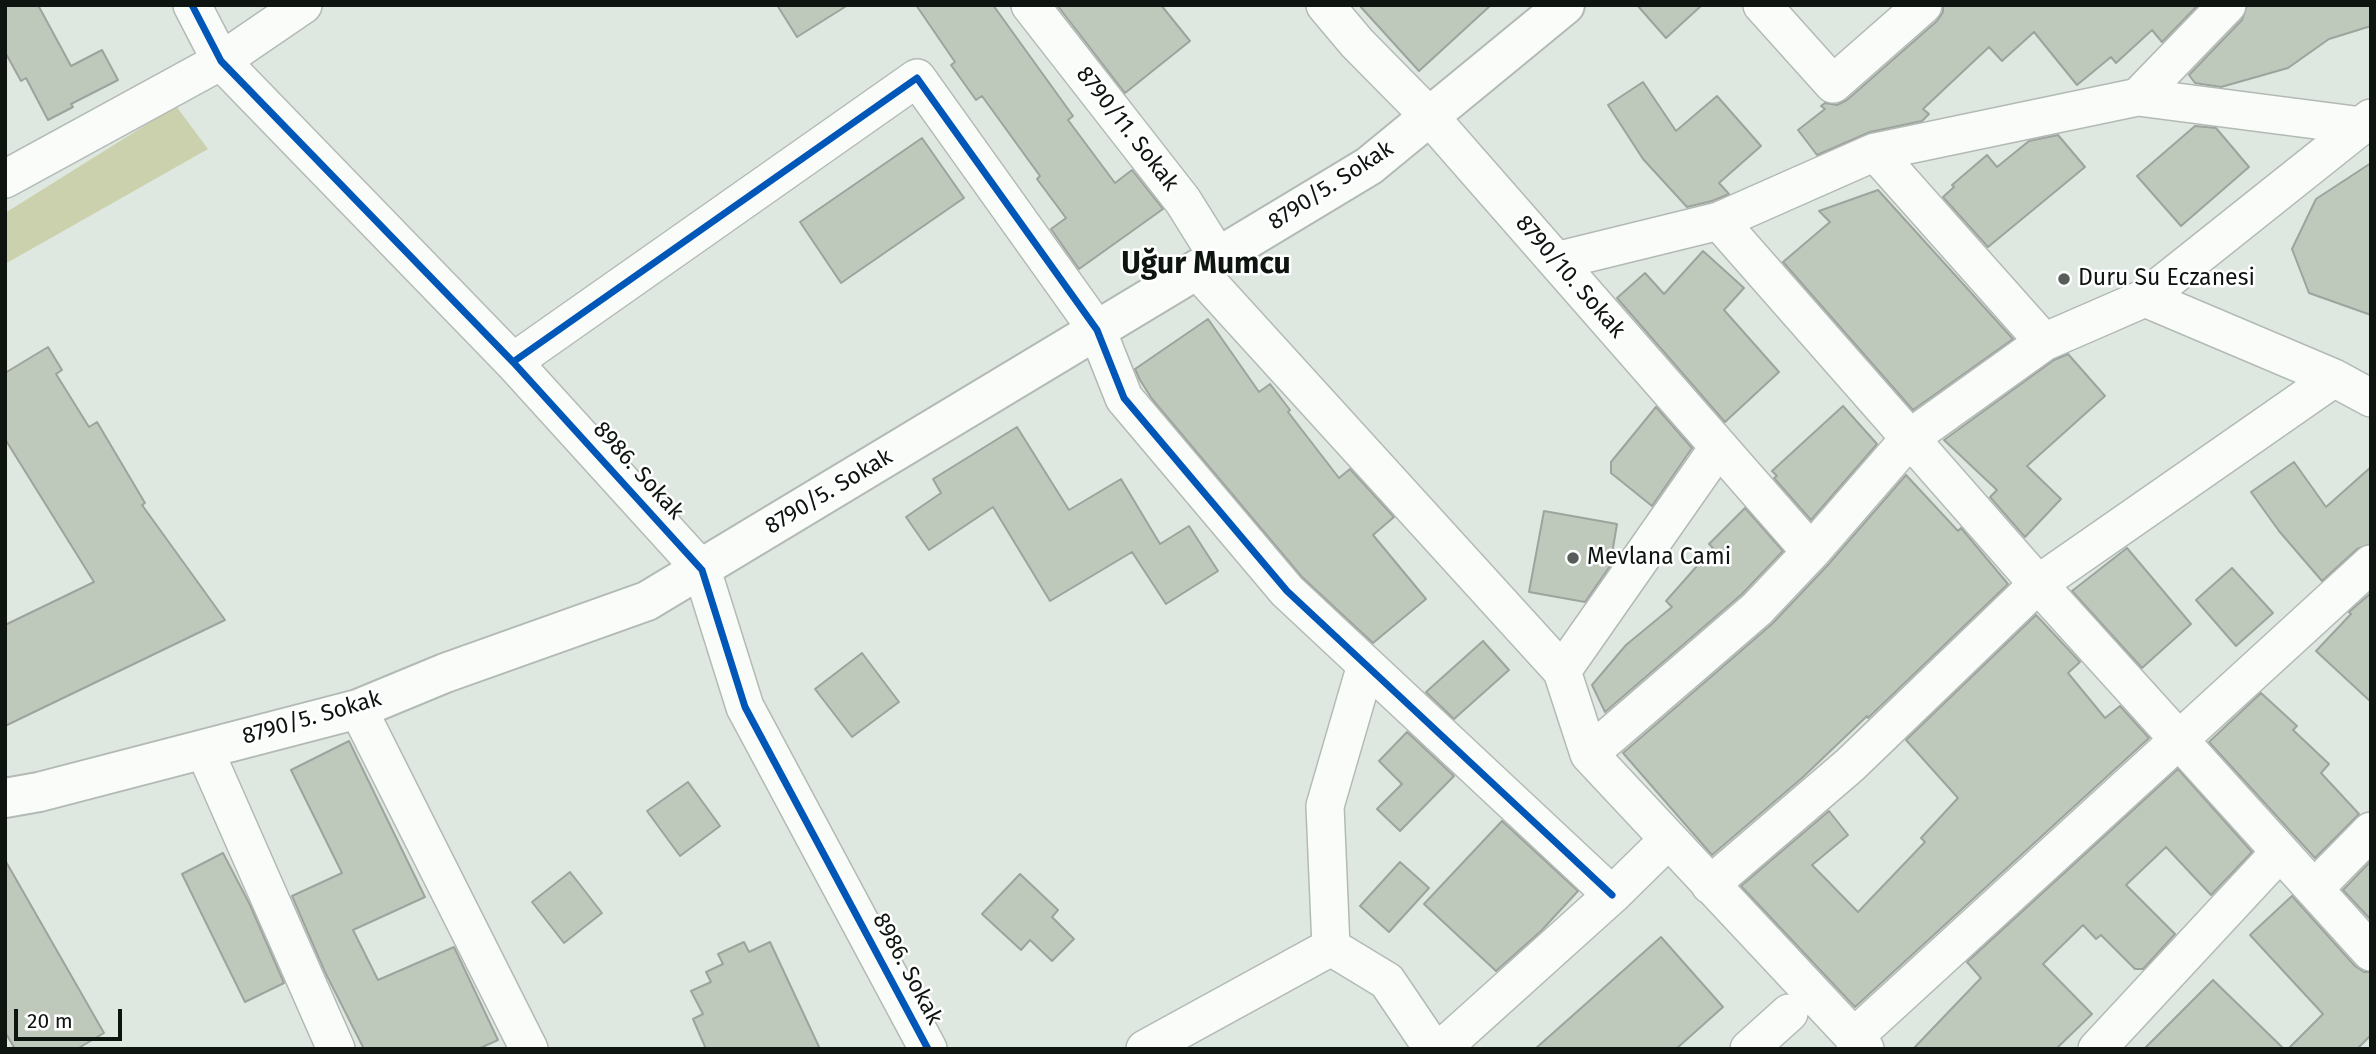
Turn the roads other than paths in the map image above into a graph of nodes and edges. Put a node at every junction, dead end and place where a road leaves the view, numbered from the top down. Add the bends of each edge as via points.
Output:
1 (192, 5) edge
2 (303, 5) edge
3 (1030, 5) edge
4 (1325, 5) edge
5 (1762, 5) edge
6 (1923, 5) edge
7 (2227, 5) edge
8 (1544, 11) edge
9 (221, 61) junction
10 (2138, 97) junction
11 (1430, 117) junction
12 (2366, 122) edge
13 (1875, 152) junction
14 (5, 179) edge
15 (1719, 221) junction
16 (1556, 261) junction
17 (1208, 263) junction
18 (2144, 298) junction
19 (1097, 330) junction
20 (2044, 342) junction
21 (513, 362) junction
22 (2334, 379) junction
23 (2371, 398) edge
24 (1910, 438) junction
25 (1718, 447) junction
26 (1811, 552) junction
27 (2371, 564) edge
28 (702, 569) junction
29 (2038, 584) junction
30 (1366, 665) junction
31 (1562, 671) junction
32 (358, 709) junction
33 (2178, 738) junction
34 (204, 749) junction
35 (1589, 754) junction
36 (5, 798) edge
37 (2371, 831) edge
38 (1668, 840) junction
39 (2280, 852) junction
40 (1710, 885) junction
41 (2314, 889) junction
42 (1612, 895) junction
43 (1331, 947) junction
44 (2371, 952) edge
45 (1789, 1013) dead end
46 (1859, 1043) edge
47 (336, 1049) edge
48 (529, 1049) edge
49 (928, 1049) edge
50 (1145, 1049) edge
51 (1433, 1049) edge
52 (1441, 1049) edge
53 (1749, 1049) edge
54 (2097, 1049) edge

1 - 9 street, 8986. Sokak
2 - 9 street
3 - 17 street, 8790/11. Sokak via 1183,201
4 - 11 street, 8790/10. Sokak
5 - 6 street via 1833,85
7 - 10 street
8 - 11 main road, 8790/5. Sokak
9 - 14 street
9 - 21 street, 8986. Sokak
10 - 12 street
10 - 13 street
11 - 16 street, 8790/10. Sokak
11 - 17 main road, 8790/5. Sokak via 1369,166
12 - 18 street
13 - 15 street
13 - 20 street
15 - 16 street
15 - 24 street
16 - 25 street, 8790/10. Sokak
17 - 19 main road, 8790/5. Sokak
17 - 31 street, 8790/11. Sokak
18 - 20 street
18 - 22 street
19 - 21 street via 917,78
19 - 28 main road, 8790/5. Sokak
19 - 30 street via 1124,398 1287,592
20 - 24 street
21 - 28 street, 8986. Sokak
22 - 23 street
22 - 29 street
24 - 26 street
24 - 29 street
25 - 26 street, 8790/10. Sokak
25 - 31 street
26 - 35 street via 1757,609
27 - 33 street
28 - 32 main road, 8790/5. Sokak via 648,601
28 - 49 street, 8986. Sokak via 746,707
29 - 33 street
29 - 40 street via 1850,765
30 - 42 street
30 - 43 street via 1325,806
31 - 35 street
32 - 34 main road, 8790/5. Sokak
32 - 48 street
33 - 39 street
33 - 46 street
34 - 36 main road, 8790/5. Sokak
34 - 47 street
35 - 38 street
37 - 41 street
38 - 40 street
38 - 42 street
39 - 41 street
39 - 54 street
40 - 46 street
41 - 44 street
42 - 52 street
43 - 50 street
43 - 51 street via 1387,981
45 - 53 street

